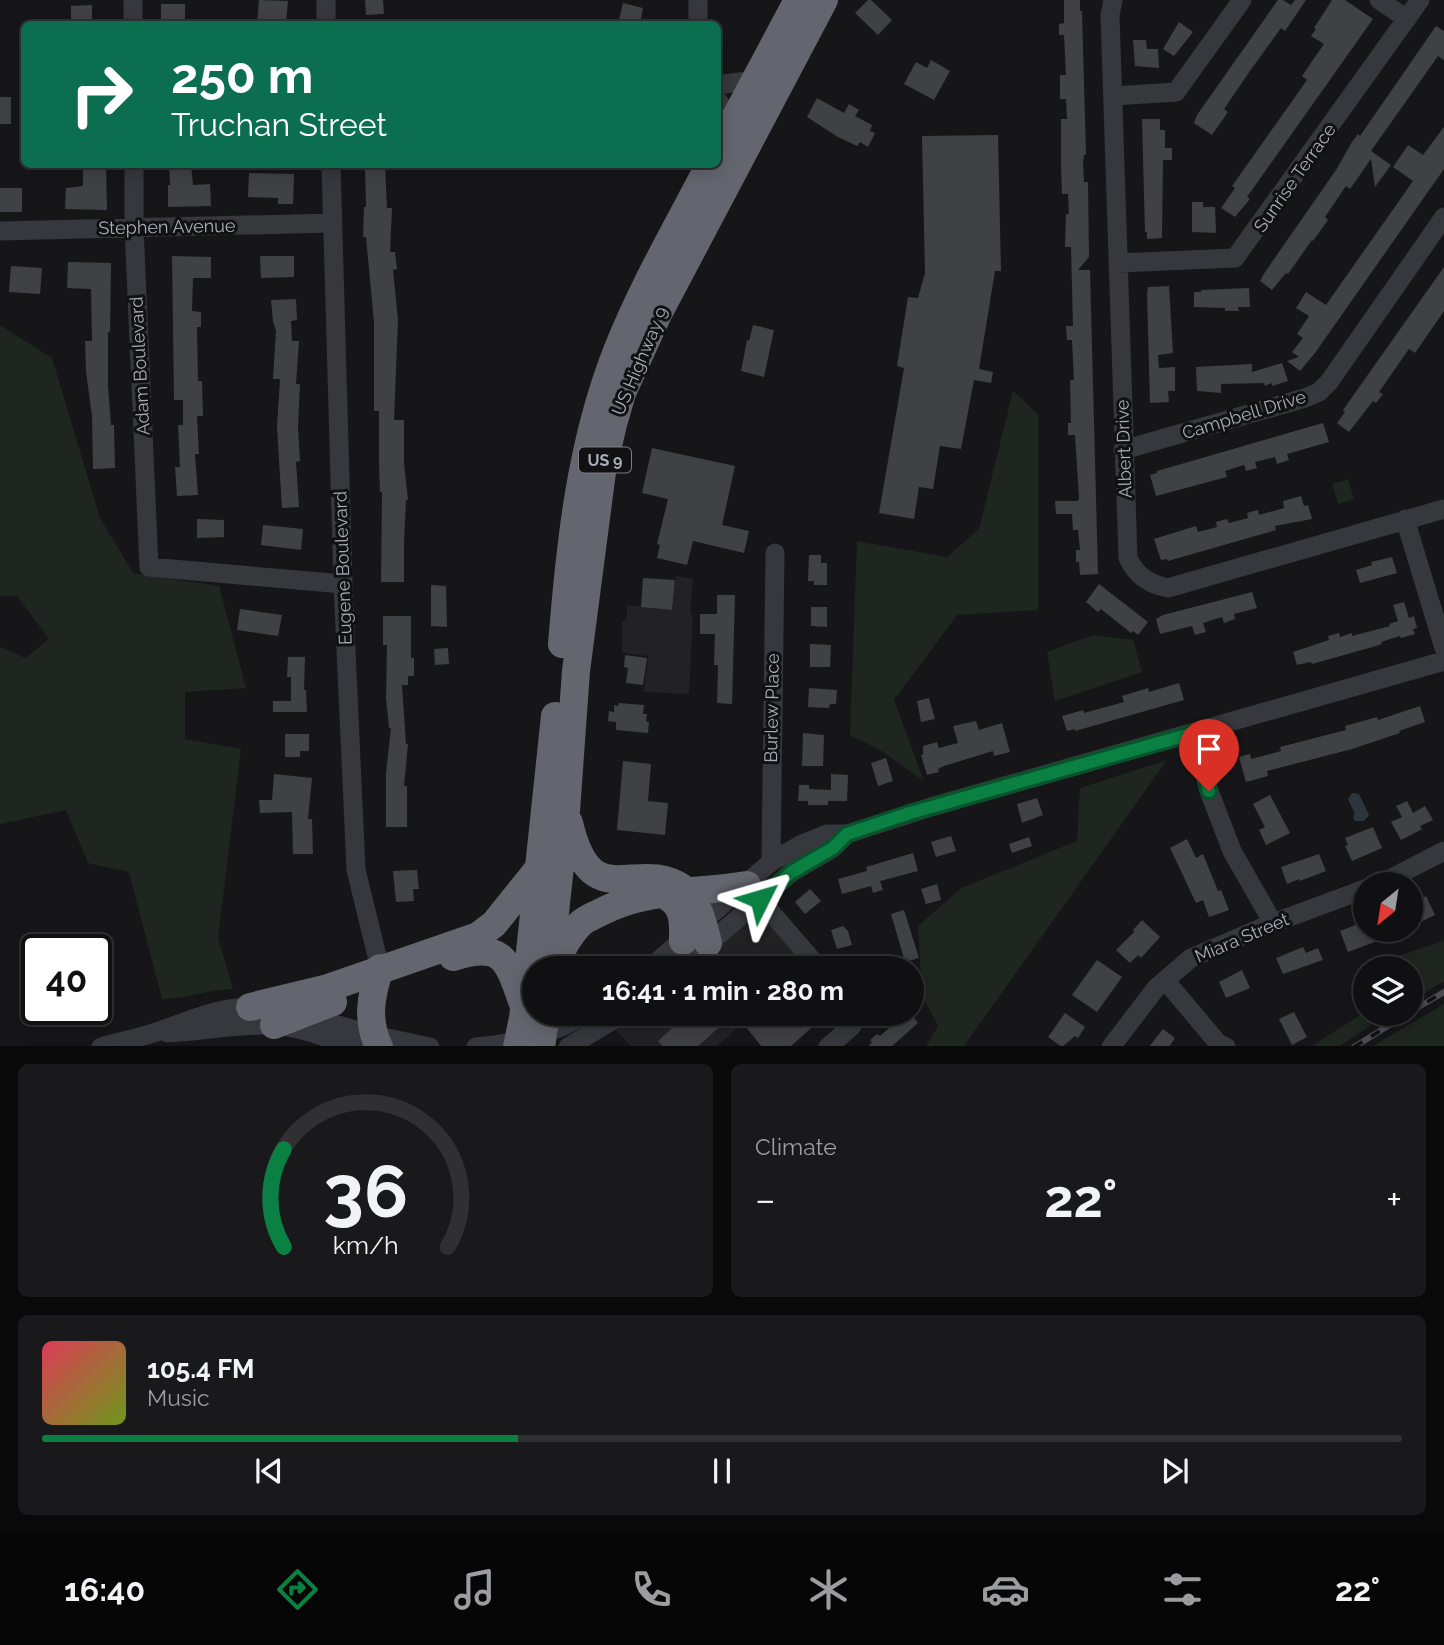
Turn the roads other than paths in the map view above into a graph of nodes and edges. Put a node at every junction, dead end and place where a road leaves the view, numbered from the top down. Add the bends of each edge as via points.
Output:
1 (133, 0) edge
2 (326, 0) edge
3 (698, 0) edge
4 (797, 0) edge
5 (824, 0) edge
6 (1113, 0) edge
7 (1242, 0) edge
8 (1379, 0) edge
9 (1420, 0) edge
10 (1408, 19) junction
11 (133, 21) edge
12 (326, 21) edge
13 (698, 21) edge
14 (754, 80) junction
15 (721, 85) edge
16 (1113, 96) junction
17 (725, 111) edge
18 (721, 133) edge
19 (134, 168) edge
20 (331, 168) edge
21 (708, 168) edge
22 (1444, 217) edge
23 (333, 223) junction
24 (134, 227) junction
25 (0, 231) edge
26 (1118, 263) junction
27 (1123, 450) junction
28 (1444, 509) edge
29 (1405, 519) junction
30 (775, 553) dead end
31 (343, 584) junction
32 (1444, 648) edge
33 (1444, 661) edge
34 (1194, 733) junction
35 (566, 811) junction
36 (847, 834) junction
37 (1444, 851) edge
38 (539, 868) junction
39 (1403, 872) edge
40 (760, 879) junction
41 (655, 886) junction
42 (684, 890) junction
43 (1353, 893) edge
44 (1273, 923) junction
45 (693, 943) edge
46 (537, 956) edge
47 (552, 956) edge
48 (558, 956) edge
49 (671, 956) edge
50 (811, 956) edge
51 (384, 976) junction
52 (1165, 980) junction
53 (522, 990) edge
54 (250, 1007) junction
55 (302, 1014) junction
56 (274, 1025) junction
57 (528, 1026) edge
58 (537, 1026) edge
59 (565, 1026) edge
60 (603, 1026) edge
61 (852, 1026) edge
62 (152, 1033) junction
63 (376, 1042) edge
64 (101, 1046) edge
65 (430, 1046) edge
66 (476, 1046) edge
67 (517, 1046) edge
68 (541, 1046) edge
69 (568, 1046) edge
70 (828, 1046) edge
71 (1111, 1046) edge
72 (1226, 1046) edge

1 - 11 street
2 - 12 street
3 - 13 street
4 - 14 highway
5 - 35 highway, US Highway 9 / US 9 via 657,316 622,393 602,472 591,550
6 - 16 street, Albert Drive
7 - 16 street via 1176,92
8 - 10 street
9 - 10 street, Sunrise Terrace
10 - 26 street, Sunrise Terrace via 1235,258
14 - 15 street
14 - 17 highway
16 - 26 street, Albert Drive
17 - 18 highway
19 - 24 street, Adam Boulevard
20 - 23 street, Eugene Boulevard
21 - 38 highway, US Highway 9 / US 9 via 617,351 580,485 568,559
22 - 27 street, Campbell Drive via 1319,392
23 - 24 street, Stephen Avenue
23 - 31 street, Eugene Boulevard
24 - 25 street, Stephen Avenue
24 - 31 street, Adam Boulevard via 149,567
26 - 27 street, Albert Drive
27 - 29 street, Albert Drive via 1128,558 1137,574 1158,586 1168,588
28 - 29 street, Albert Drive
29 - 32 street
30 - 40 street, Burlew Place
31 - 51 street, Eugene Boulevard via 356,870
33 - 34 street
34 - 36 street
34 - 44 street via 1209,791 1232,851
35 - 41 highway via 584,865 603,877
35 - 47 highway, US Highway 9 / US 9
36 - 40 street via 833,848 792,872
36 - 40 street via 827,834 802,844
37 - 39 street
38 - 46 highway, US Highway 9 / US 9
38 - 51 highway via 494,924 478,936
40 - 41 highway via 728,870
40 - 42 highway via 718,890
40 - 45 street
40 - 50 street
41 - 42 highway
41 - 45 highway via 681,909
41 - 48 highway via 582,922
42 - 45 highway via 692,899
43 - 44 street, Miara Street
44 - 52 street, Miara Street via 1191,958
45 - 49 street
51 - 53 highway via 486,950 507,964
51 - 54 highway
51 - 55 highway
51 - 63 highway via 390,986
52 - 71 street, Miara Street
52 - 72 street via 1218,1043
54 - 55 street
54 - 62 street via 199,1015
55 - 56 highway
55 - 63 street
56 - 62 street
56 - 63 street
57 - 67 highway, US Highway 9 / US 9
58 - 68 highway, US Highway 9 / US 9
59 - 66 street via 528,1040
60 - 69 street
61 - 70 street
62 - 64 street
63 - 65 street

